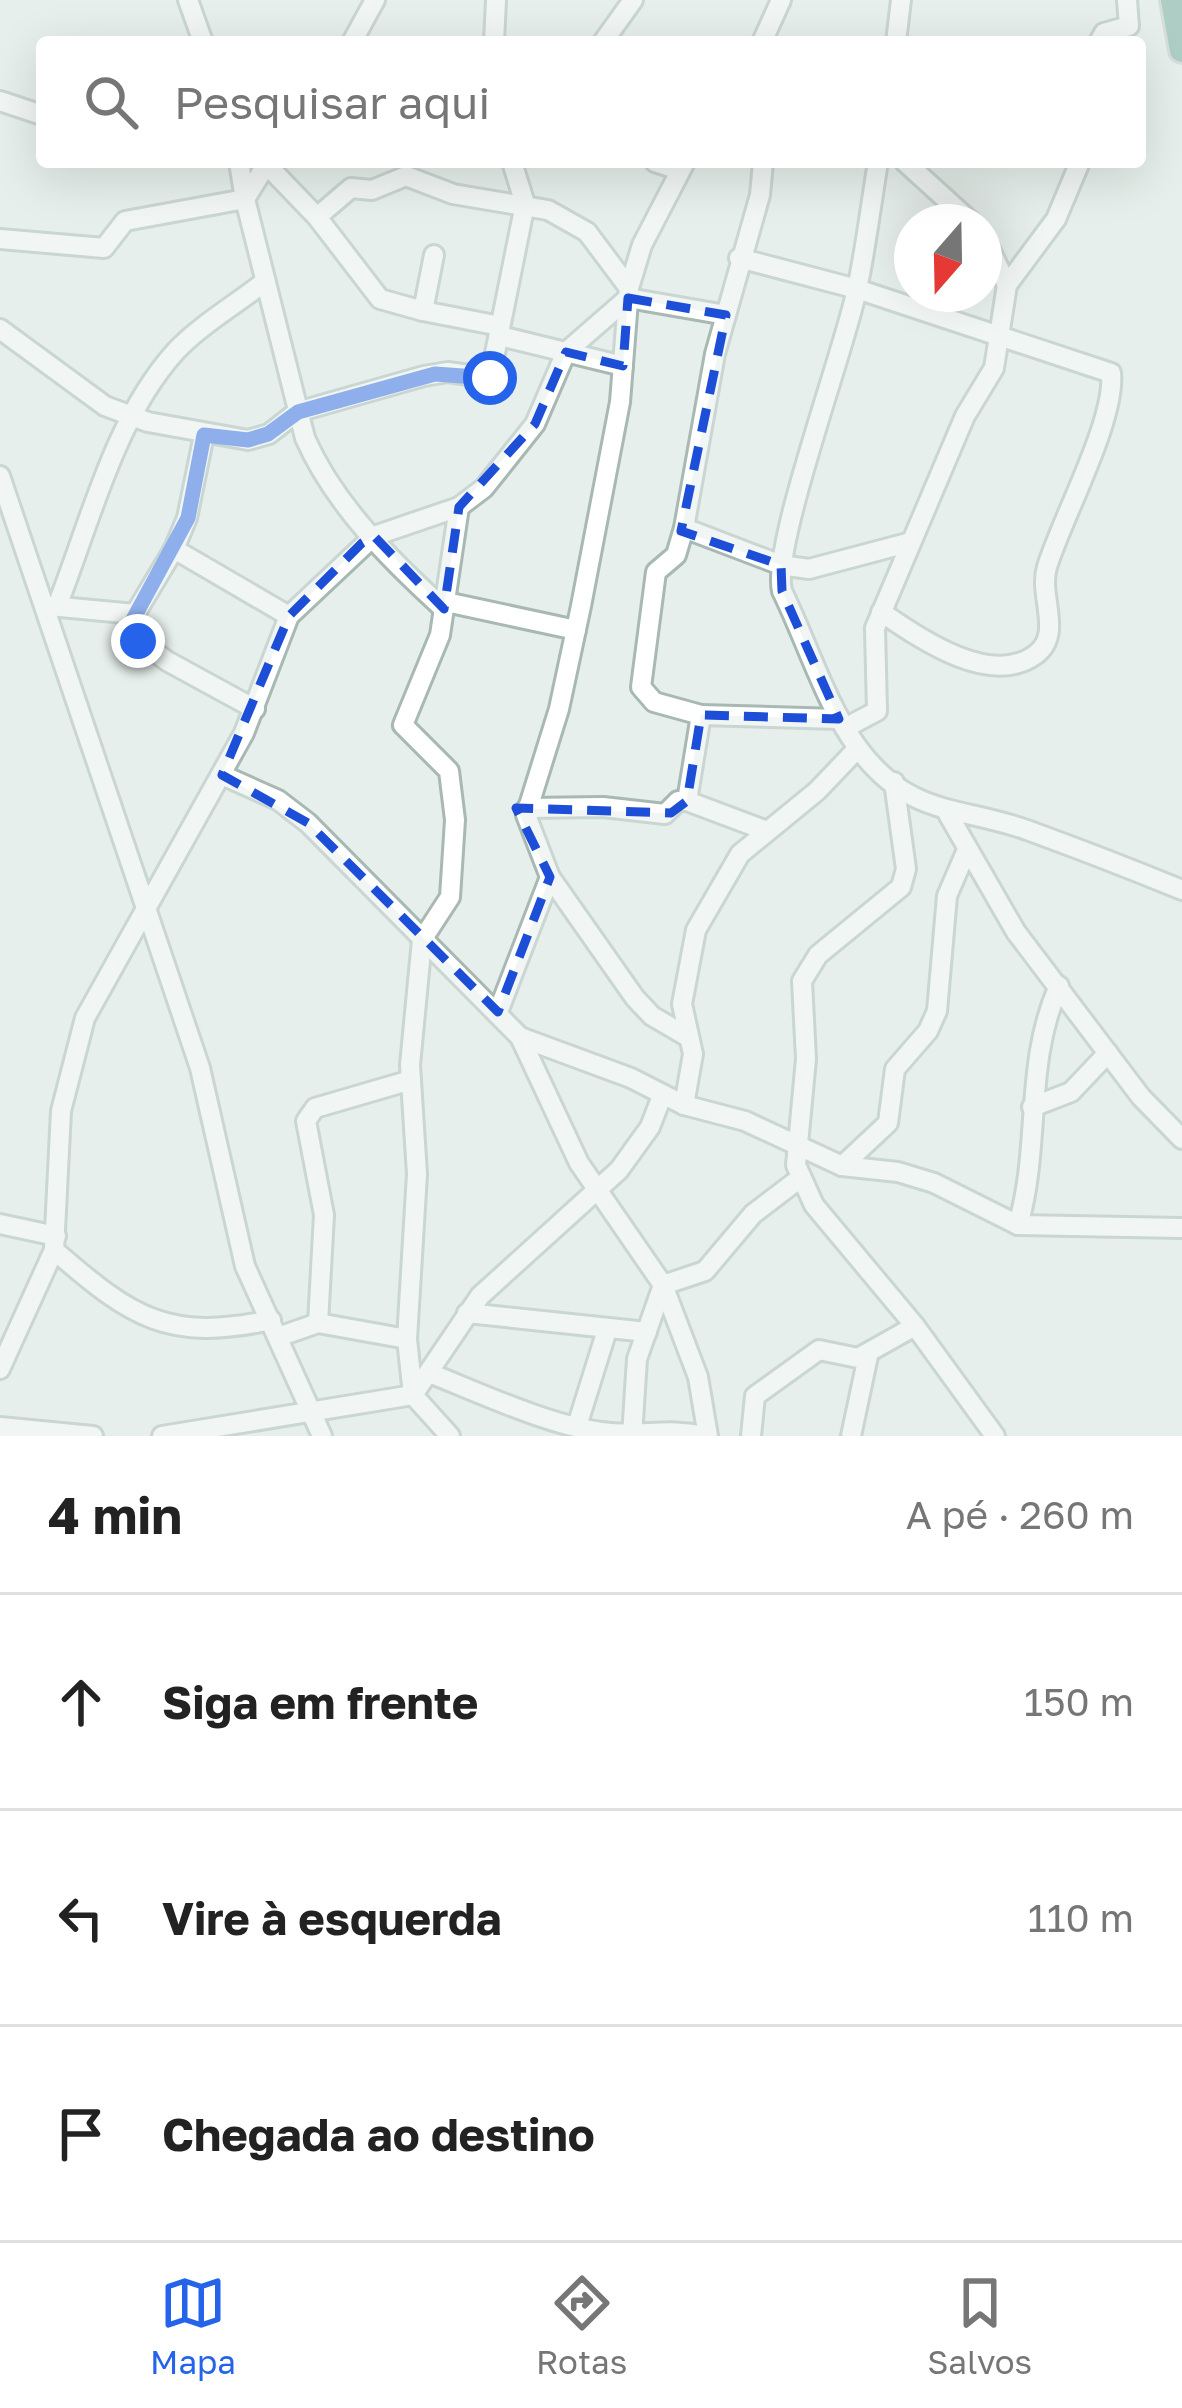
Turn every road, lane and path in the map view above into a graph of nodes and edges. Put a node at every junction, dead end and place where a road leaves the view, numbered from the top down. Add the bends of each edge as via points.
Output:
1 (188, 0) edge
2 (375, 0) edge
3 (496, 0) edge
4 (633, 0) edge
5 (782, 0) edge
6 (901, 0) edge
7 (1127, 0) edge
8 (1177, 9) edge
9 (201, 36) edge
10 (355, 36) edge
11 (494, 36) edge
12 (607, 36) edge
13 (765, 36) edge
14 (897, 36) edge
15 (1102, 36) edge
16 (1182, 50) edge
17 (0, 101) edge
18 (36, 113) edge
19 (240, 168) edge
20 (264, 168) edge
21 (272, 168) edge
22 (514, 168) edge
23 (681, 168) edge
24 (762, 168) edge
25 (877, 168) edge
26 (912, 168) edge
27 (1077, 168) edge
28 (245, 199) junction
29 (525, 204) junction
30 (951, 204) edge
31 (317, 217) junction
32 (0, 239) edge
33 (434, 255) dead end
34 (739, 258) junction
35 (1002, 275) edge
36 (263, 283) junction
37 (1007, 285) junction
38 (857, 289) junction
39 (629, 293) junction
40 (423, 311) junction
41 (726, 315) junction
42 (0, 329) edge
43 (500, 331) junction
44 (997, 334) junction
45 (566, 352) junction
46 (623, 366) junction
47 (298, 412) junction
48 (131, 418) junction
49 (204, 435) junction
50 (2, 488) edge
51 (460, 507) junction
52 (684, 528) junction
53 (374, 536) junction
54 (911, 542) junction
55 (174, 549) junction
56 (781, 566) junction
57 (445, 605) junction
58 (51, 606) junction
59 (881, 612) junction
60 (135, 614) junction
61 (289, 616) junction
62 (576, 630) junction
63 (254, 709) junction
64 (701, 715) junction
65 (842, 723) junction
66 (858, 748) junction
67 (222, 776) junction
68 (893, 782) junction
69 (686, 801) junction
70 (527, 808) junction
71 (948, 814) junction
72 (767, 831) junction
73 (966, 852) junction
74 (550, 877) junction
75 (1182, 890) edge
76 (146, 908) junction
77 (422, 940) junction
78 (1059, 986) junction
79 (498, 1012) junction
80 (688, 1036) junction
81 (520, 1037) junction
82 (1108, 1053) junction
83 (411, 1080) junction
84 (662, 1096) junction
85 (684, 1105) junction
86 (1032, 1107) junction
87 (1182, 1139) edge
88 (799, 1150) junction
89 (842, 1166) junction
90 (799, 1179) junction
91 (598, 1192) junction
92 (0, 1224) edge
93 (1018, 1225) junction
94 (1182, 1228) edge
95 (55, 1243) junction
96 (662, 1285) junction
97 (467, 1313) junction
98 (318, 1323) junction
99 (915, 1326) junction
100 (275, 1328) junction
101 (607, 1330) junction
102 (647, 1332) junction
103 (407, 1339) junction
104 (868, 1356) junction
105 (0, 1369) edge
106 (432, 1374) junction
107 (413, 1395) junction
108 (312, 1411) junction
109 (577, 1426) junction
110 (0, 1427) edge
111 (633, 1434) edge
112 (93, 1436) edge
113 (162, 1436) edge
114 (322, 1436) edge
115 (450, 1436) edge
116 (706, 1436) edge
117 (751, 1436) edge
118 (851, 1436) edge
119 (995, 1436) edge

1 - 9 street
2 - 10 street
3 - 11 street
4 - 12 street
5 - 13 street
6 - 14 street
7 - 15 street via 1129,26
8 - 16 main road
17 - 18 street
19 - 28 street
20 - 28 street
21 - 31 street
22 - 29 street
23 - 39 street via 642,245
24 - 34 street
25 - 38 street
26 - 30 street
27 - 37 street via 1056,219
28 - 32 street via 124,221 95,250
28 - 36 street
29 - 31 street via 399,176 372,190 351,188
29 - 39 street via 586,232
29 - 43 street
31 - 40 street via 380,299
33 - 40 street
34 - 38 street
34 - 41 street
35 - 37 street
36 - 47 street
36 - 48 street via 174,353
37 - 44 street
38 - 44 street
38 - 56 street
39 - 41 street
39 - 45 street
39 - 46 street
40 - 43 street
41 - 52 street
42 - 48 street
43 - 45 street
43 - 47 street via 490,378 435,374
44 - 54 street via 994,368
44 - 59 street via 1111,374 1081,488 1045,572 1049,635 1033,656 973,661
45 - 46 street
45 - 51 street via 536,424
46 - 62 street
47 - 49 street via 248,440
47 - 53 street via 319,470
48 - 49 street
48 - 58 street
49 - 55 street
50 - 58 street
51 - 53 street
51 - 57 street
52 - 56 street
52 - 64 street via 676,555 656,572 641,687 654,702
53 - 57 street
53 - 61 street
54 - 56 street via 836,565
54 - 59 street
55 - 60 street
55 - 61 street
56 - 65 street via 782,591
57 - 62 street
57 - 77 street via 403,725 449,771 455,820 450,897
58 - 60 street
58 - 76 street
59 - 65 street via 873,641 879,706
60 - 63 street via 130,625 138,641
61 - 63 street
62 - 70 street
63 - 67 street
64 - 65 street
64 - 69 street
65 - 66 street
66 - 68 street
66 - 72 street
67 - 76 street
67 - 77 street via 278,800 308,824
68 - 71 street
68 - 88 street via 906,869 901,886 818,955 802,981
69 - 70 street via 665,814
69 - 72 street
70 - 74 street
71 - 73 street
71 - 75 street via 1022,828
72 - 80 street via 740,854 696,930 682,1004
73 - 78 street
73 - 89 street via 947,896 937,1011 896,1070 888,1123
74 - 79 street
74 - 80 street via 635,998
76 - 95 street via 74,1052 56,1156
76 - 100 street via 200,1068 244,1266
77 - 79 street
77 - 83 street
78 - 82 street
78 - 86 street via 1039,1045
79 - 81 street
80 - 85 street via 693,1054
81 - 84 street
81 - 91 street
82 - 86 street via 1071,1092
82 - 87 street
83 - 98 street via 309,1113 324,1216
83 - 103 street via 417,1174
84 - 85 street
84 - 91 street via 638,1145
85 - 88 street via 745,1121
86 - 93 street via 1031,1180
88 - 89 street
88 - 90 street
89 - 93 street via 913,1176
90 - 96 street via 753,1214 705,1271
90 - 99 street
91 - 96 street
91 - 97 street
92 - 95 street
93 - 94 street
95 - 100 street via 133,1311 161,1324 194,1332
95 - 105 street
96 - 102 street
96 - 116 street via 698,1377
97 - 101 street
97 - 106 street
98 - 100 street
98 - 103 street
99 - 104 street
99 - 119 street
100 - 108 street
101 - 102 street
101 - 109 street
102 - 111 street via 634,1373
103 - 107 street
104 - 117 street via 819,1350 755,1396
104 - 118 street
106 - 107 street
106 - 109 street
107 - 108 street
107 - 115 street
108 - 113 street
108 - 114 street
109 - 111 street
110 - 112 street
111 - 116 street via 669,1428

